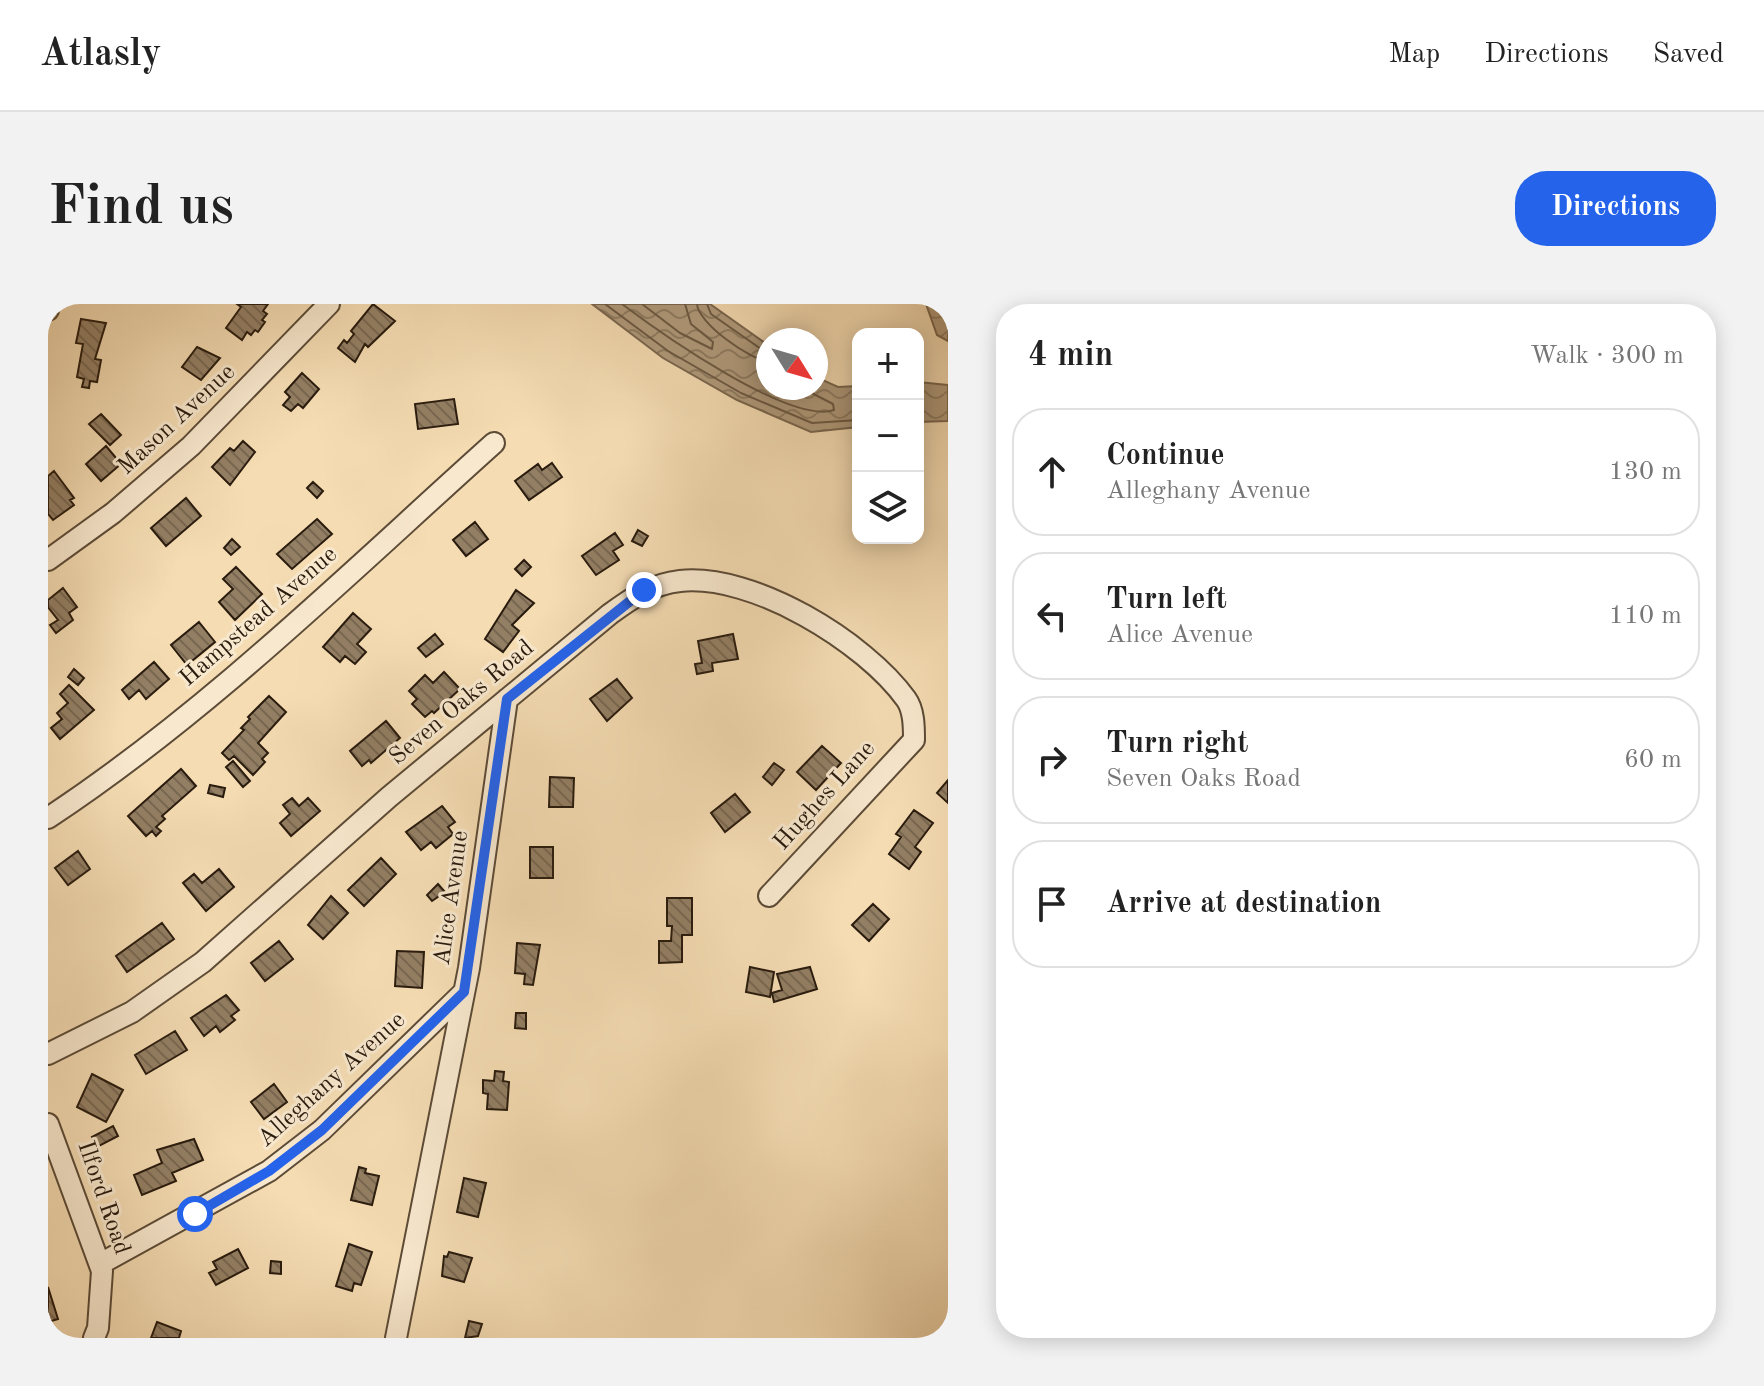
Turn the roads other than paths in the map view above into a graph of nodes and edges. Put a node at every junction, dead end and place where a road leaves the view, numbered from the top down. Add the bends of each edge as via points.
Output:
1 (49, 304) edge
2 (309, 304) edge
3 (329, 304) edge
4 (48, 310) edge
5 (307, 327) junction
6 (494, 443) dead end
7 (48, 560) edge
8 (507, 699) junction
9 (914, 729) joint
10 (48, 818) edge
11 (769, 896) dead end
12 (464, 992) junction
13 (48, 1054) edge
14 (48, 1124) edge
15 (100, 1264) junction
16 (94, 1338) edge
17 (396, 1338) edge

1 - 4 street
2 - 5 street
3 - 5 street, Mason Avenue
5 - 7 street, Mason Avenue via 191,446
6 - 10 street, Hampstead Avenue via 228,679 142,751
8 - 9 street, Seven Oaks Road via 644,590 682,580 771,598 820,623 908,701
8 - 12 street, Alice Avenue
8 - 13 street, Seven Oaks Road via 203,962 132,1012
9 - 11 street, Hughes Lane via 914,740
12 - 15 street, Alleghany Avenue via 322,1130 269,1171
12 - 17 street, Alice Avenue
14 - 15 street, Ilford Road
15 - 16 street, Ilford Road

